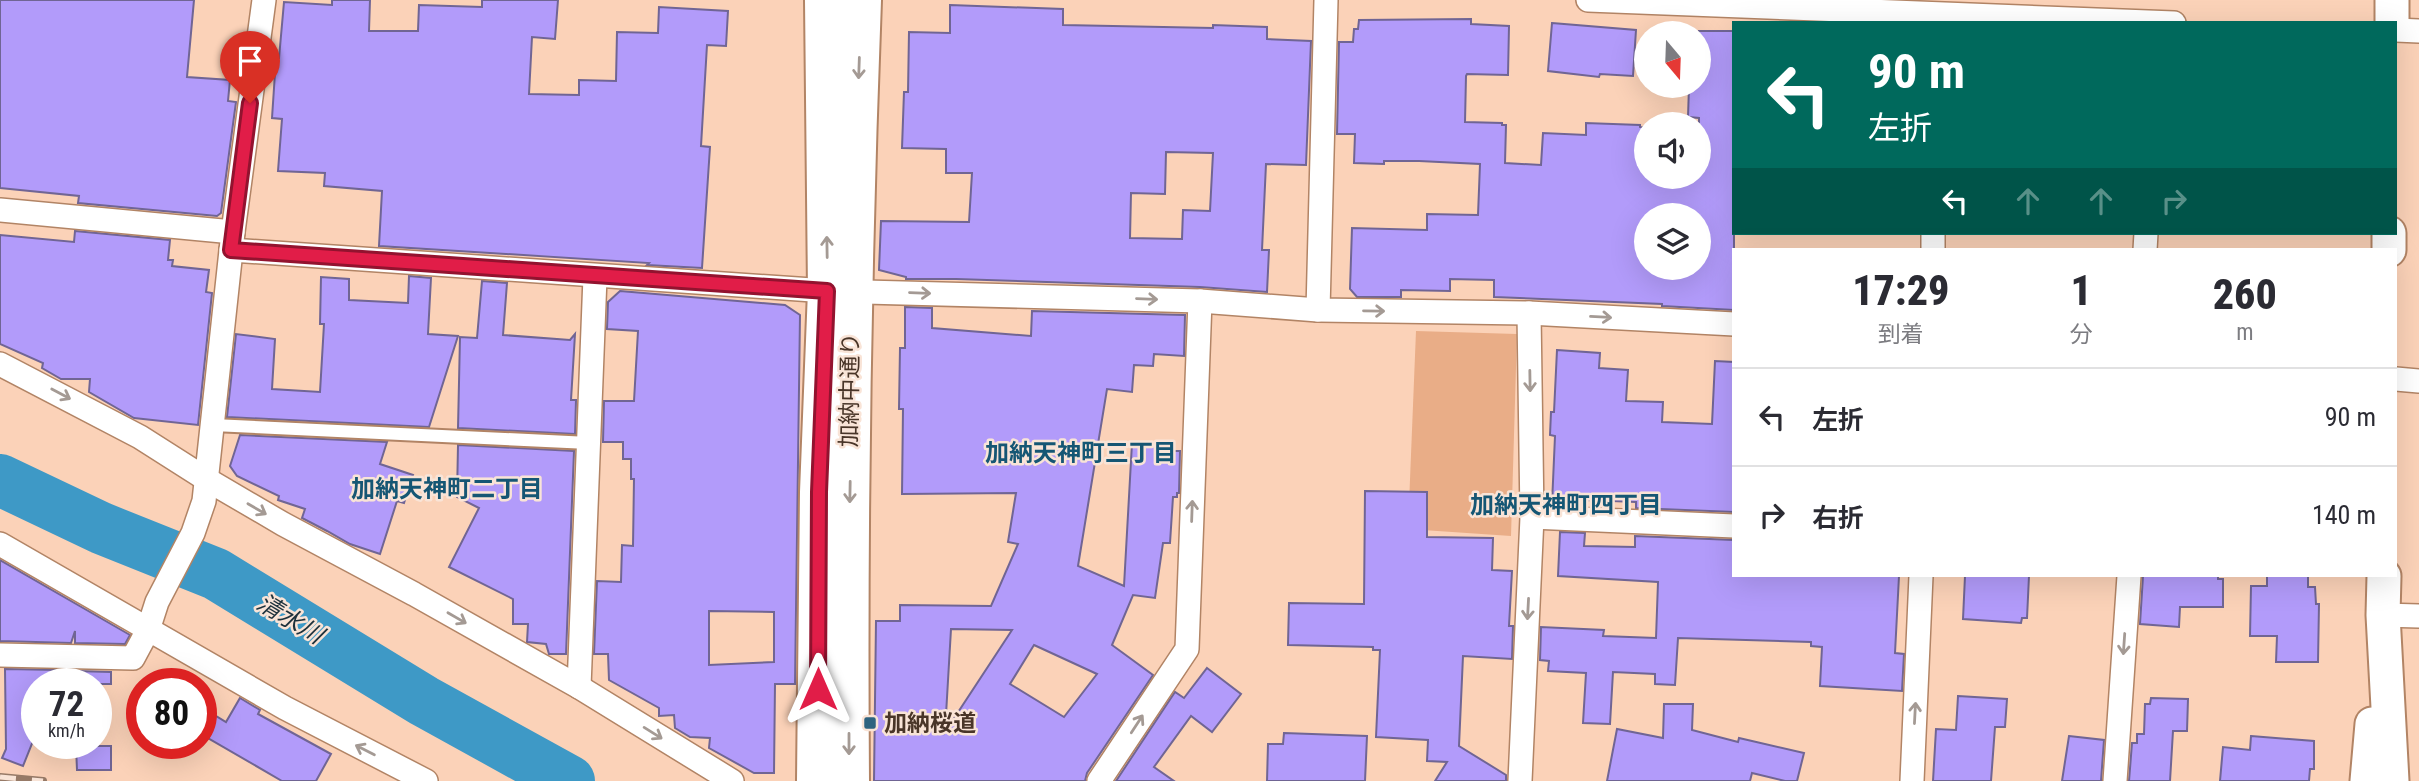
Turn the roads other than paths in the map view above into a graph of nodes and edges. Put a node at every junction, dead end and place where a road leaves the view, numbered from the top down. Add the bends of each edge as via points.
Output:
1 (264, 0) edge
2 (824, 0) edge
3 (862, 0) edge
4 (1326, 0) edge
5 (1588, 0) edge
6 (2151, 0) edge
7 (2392, 0) edge
8 (1930, 12) edge
9 (2128, 21) edge
10 (2150, 21) edge
11 (2392, 21) edge
12 (2397, 30) edge
13 (2419, 31) edge
14 (0, 211) edge
15 (232, 241) junction
16 (595, 276) junction
17 (839, 291) junction
18 (1199, 301) junction
19 (1318, 310) junction
20 (1529, 313) junction
21 (1732, 324) edge
22 (0, 364) edge
23 (2397, 379) edge
24 (2419, 381) edge
25 (213, 425) junction
26 (589, 443) junction
27 (206, 480) junction
28 (1532, 517) junction
29 (1732, 527) edge
30 (0, 544) edge
31 (1921, 577) edge
32 (2129, 577) edge
33 (2384, 577) edge
34 (2383, 615) junction
35 (2419, 616) edge
36 (148, 631) junction
37 (0, 655) edge
38 (579, 687) junction
39 (426, 781) edge
40 (732, 781) edge
41 (816, 781) edge
42 (850, 781) edge
43 (1099, 781) edge
44 (1520, 781) edge
45 (1912, 781) edge
46 (2115, 781) edge
47 (2367, 781) edge
48 (2392, 781) edge

1 - 15 street
17 -> 2 highway, 加納中通り
3 -> 17 highway, 加納中通り
4 - 19 street
5 - 8 street
6 - 10 street
7 - 11 main road
8 - 9 street
12 - 13 street
14 - 15 street
15 - 16 street
15 - 25 street
16 - 17 street
16 - 26 street
17 -> 18 street
17 - 41 highway, 加納中通り via 819,492
17 -> 42 highway, 加納中通り
18 - 19 street
43 -> 18 street via 1186,649
19 -> 20 street
20 -> 21 street
20 -> 28 street
22 -> 27 street via 140,437
23 - 24 street
25 - 26 lane
25 - 27 street
26 - 38 street
27 - 36 street via 192,533 157,602
27 -> 38 street
28 - 29 street
28 -> 44 street
30 - 36 street
45 -> 31 street
32 -> 46 street
33 - 34 main road
34 - 35 street
34 - 47 main road
34 - 48 main road
36 - 37 street via 133,658
39 -> 36 street
38 -> 40 street

